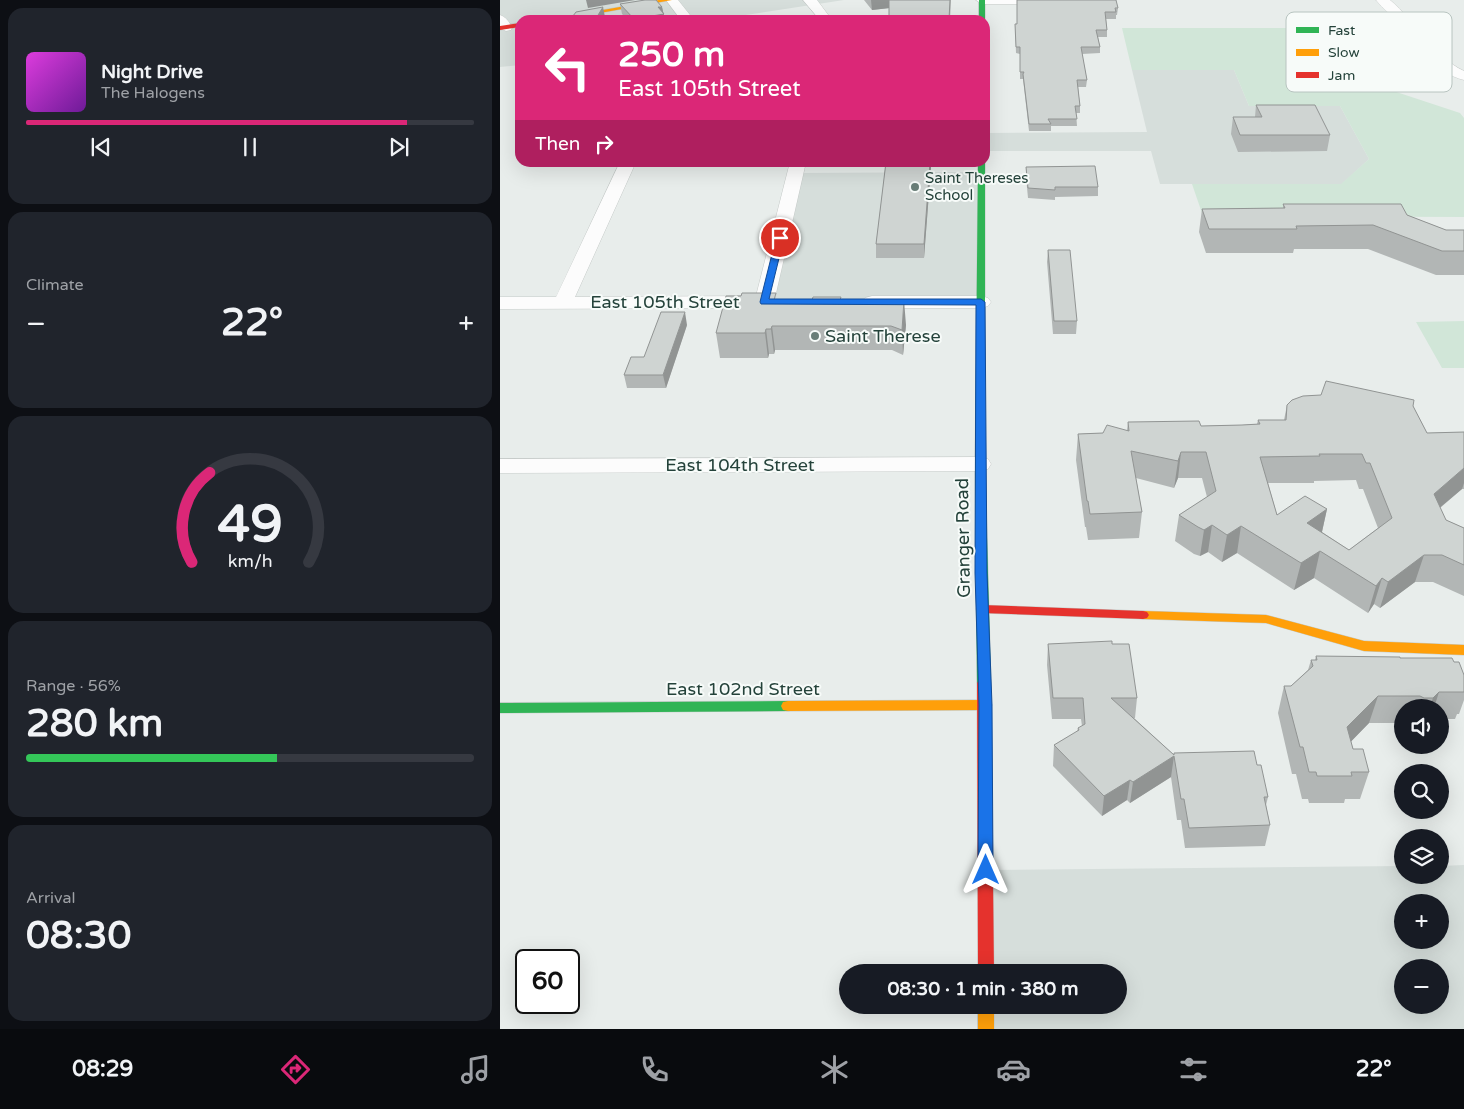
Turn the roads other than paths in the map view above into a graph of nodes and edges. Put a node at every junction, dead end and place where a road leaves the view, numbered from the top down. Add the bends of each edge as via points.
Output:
1 (670, 0) edge
2 (810, 0) edge
3 (982, 0) edge
4 (1043, 0) edge
5 (1382, 0) edge
6 (1395, 12) edge
7 (580, 15) edge
8 (684, 15) edge
9 (822, 15) edge
10 (982, 15) edge
11 (502, 25) edge
12 (515, 25) edge
13 (1452, 72) edge
14 (1464, 76) edge
15 (626, 167) edge
16 (797, 167) edge
17 (982, 167) edge
18 (500, 302) edge
19 (562, 302) junction
20 (764, 302) junction
21 (786, 302) edge
22 (858, 302) edge
23 (981, 302) junction
24 (980, 464) junction
25 (500, 466) edge
26 (982, 609) junction
27 (1464, 650) edge
28 (985, 705) junction
29 (500, 708) edge
30 (986, 964) edge
31 (986, 1014) edge
32 (986, 1029) edge

1 - 7 main road
1 - 8 street
2 - 9 street
3 - 4 street
3 - 10 main road
5 - 6 street
11 - 12 main road
13 - 14 street
15 - 19 street
16 - 20 street
17 - 23 main road, Granger Road
18 - 19 street, East 105th Street
19 - 20 street, East 105th Street
20 - 21 street, East 105th Street
22 - 23 street
23 - 24 main road, Granger Road
24 - 25 street, East 104th Street
24 - 26 main road, Granger Road
26 - 27 main road via 1266,619 1364,646
26 - 28 main road, Granger Road
28 - 29 main road, East 102nd Street
28 - 30 main road, Granger Road
31 - 32 main road

